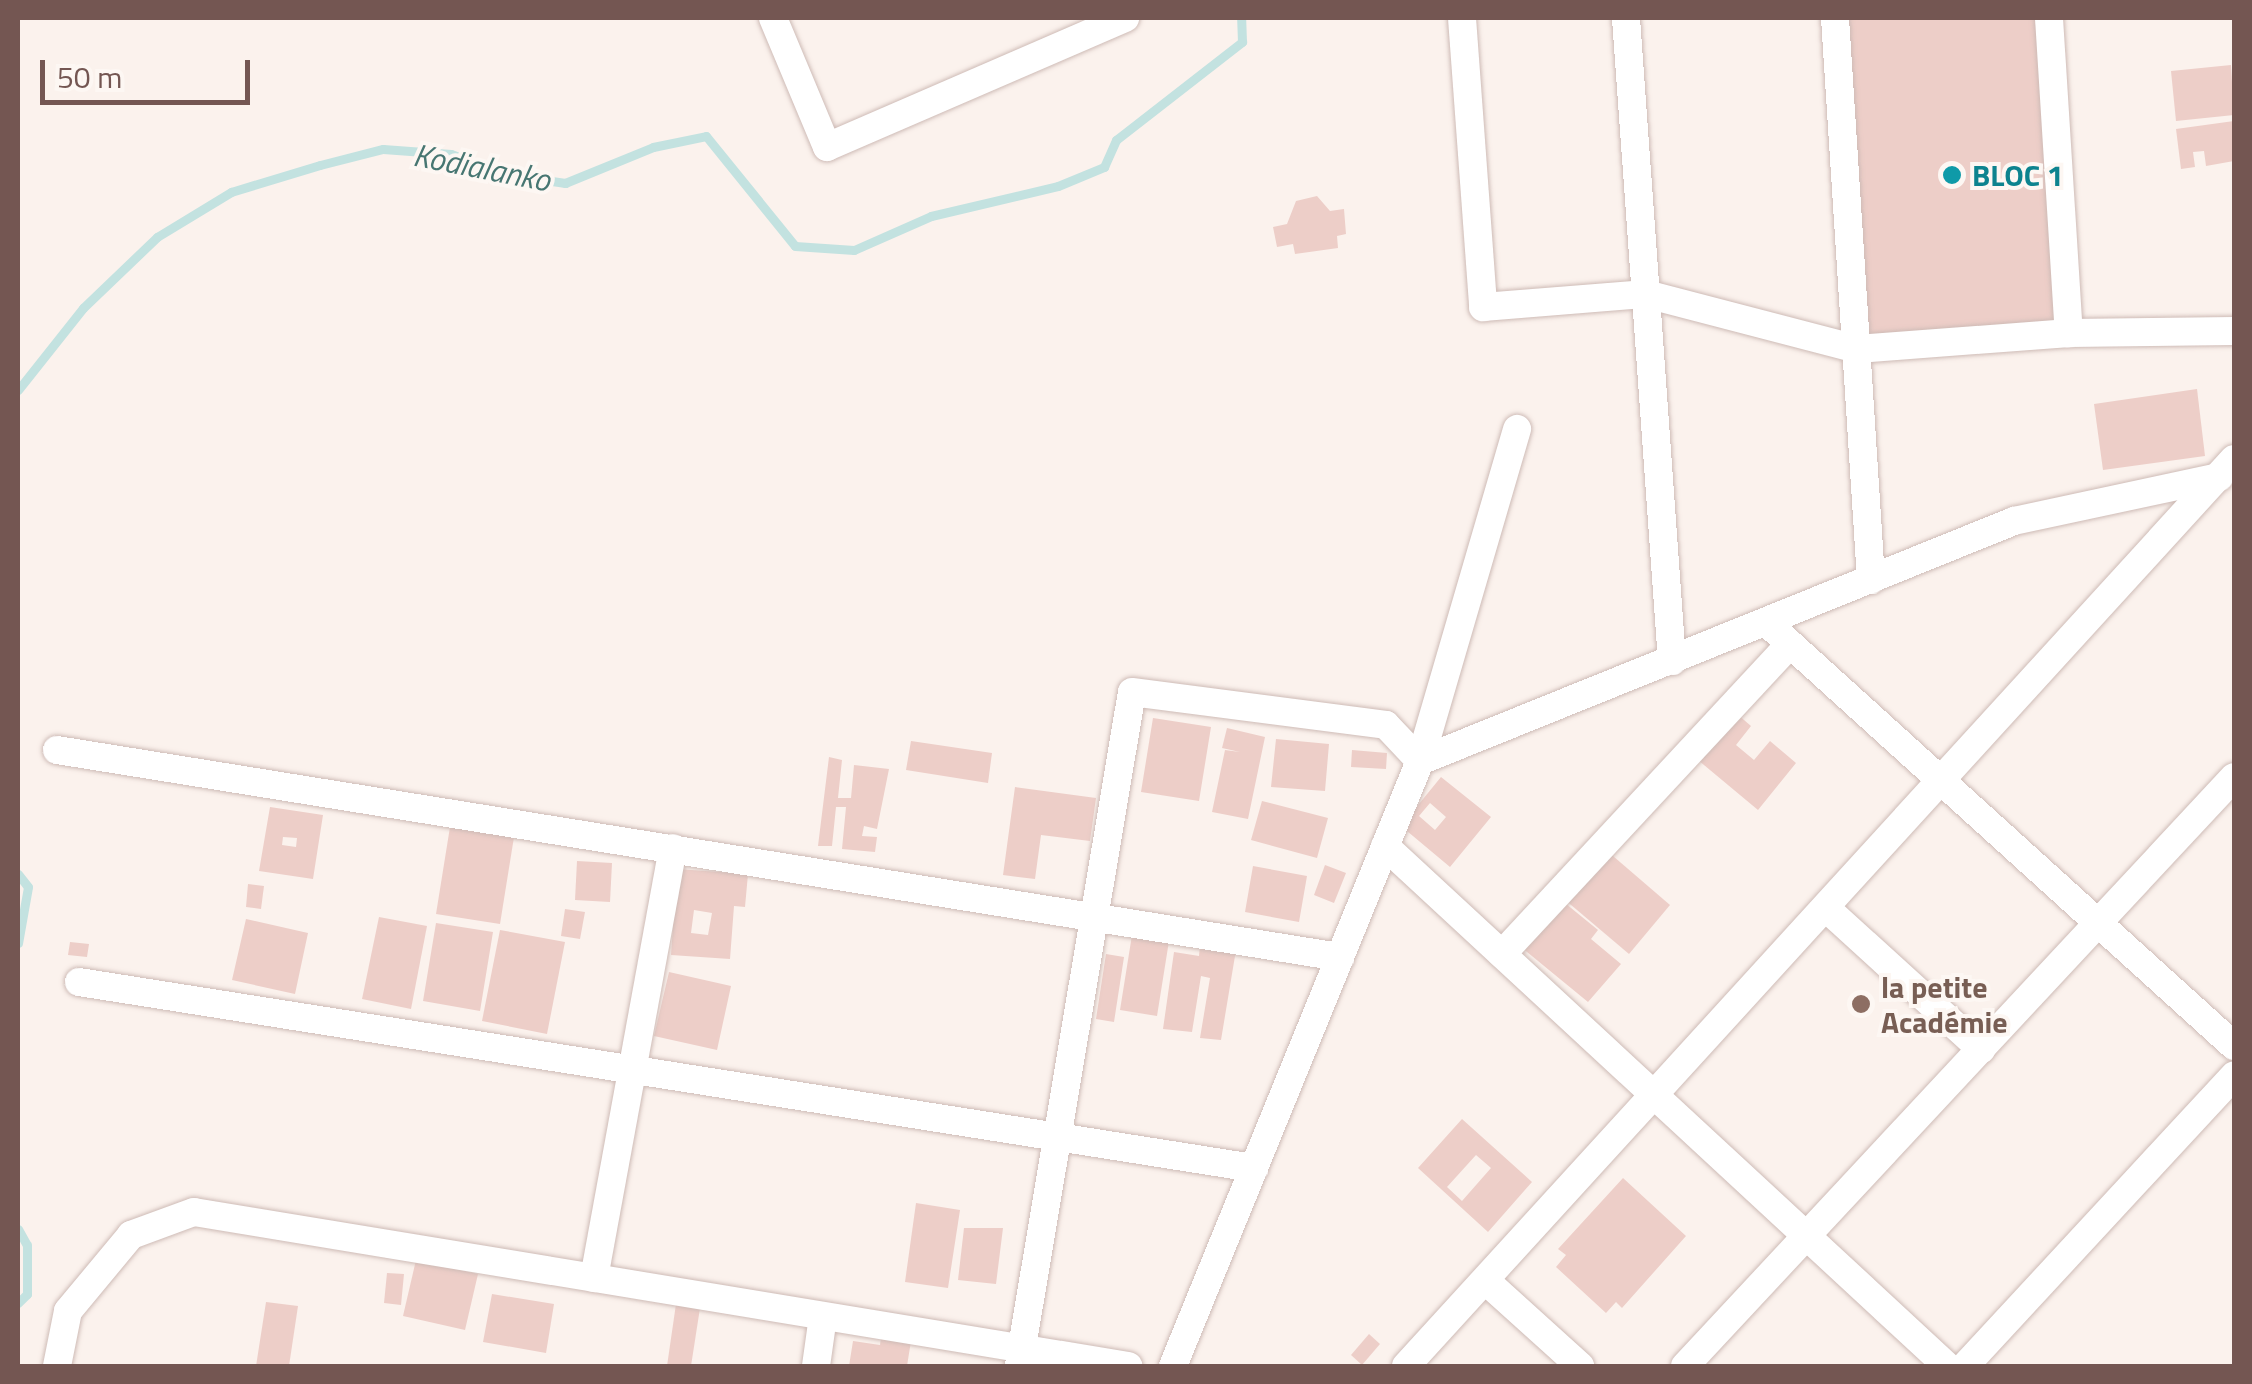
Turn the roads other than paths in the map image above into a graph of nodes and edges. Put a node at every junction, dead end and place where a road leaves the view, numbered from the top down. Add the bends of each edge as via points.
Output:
1 (773, 18) edge
2 (1126, 18) edge
3 (1462, 18) edge
4 (1626, 18) edge
5 (1835, 18) edge
6 (2049, 18) edge
7 (1646, 294) junction
8 (2234, 332) edge
9 (2070, 333) junction
10 (1856, 348) junction
11 (1517, 430) dead end
12 (2227, 468) edge
13 (1872, 580) junction
14 (1767, 623) junction
15 (1790, 644) junction
16 (1672, 660) junction
17 (56, 750) dead end
18 (1420, 760) junction
19 (2234, 777) edge
20 (1942, 781) junction
21 (1386, 846) junction
22 (673, 848) junction
23 (1826, 908) junction
24 (1094, 915) junction
25 (2098, 923) junction
26 (1502, 954) junction
27 (1340, 957) junction
28 (78, 982) dead end
29 (2234, 1046) edge
30 (1981, 1049) junction
31 (632, 1070) junction
32 (2234, 1076) edge
33 (1655, 1096) junction
34 (1057, 1137) junction
35 (1254, 1168) junction
36 (1806, 1236) junction
37 (594, 1278) junction
38 (1486, 1281) junction
39 (823, 1316) junction
40 (1021, 1358) edge
41 (57, 1366) edge
42 (816, 1366) edge
43 (1128, 1366) edge
44 (1174, 1366) edge
45 (1406, 1366) edge
46 (1580, 1366) edge
47 (1684, 1366) edge
48 (1947, 1366) edge
49 (1965, 1366) edge

1 - 2 street via 827,147
3 - 7 street via 1483,307
4 - 7 street
5 - 10 street
6 - 9 street
7 - 10 street
7 - 16 street
8 - 9 street
9 - 10 street
10 - 13 street
11 - 18 street
12 - 13 street via 2014,521
12 - 20 street
13 - 14 street
14 - 15 street
14 - 16 street
15 - 20 street
15 - 26 street
16 - 18 street
17 - 22 street
18 - 21 street
18 - 24 street via 1386,725 1132,692
19 - 25 street
20 - 23 street
20 - 25 street
21 - 26 street
21 - 27 street
22 - 24 street
22 - 31 street
23 - 30 street
23 - 33 street
24 - 27 street
24 - 34 street
25 - 29 street
25 - 30 street
26 - 33 street
27 - 35 street
28 - 31 street
30 - 36 street
31 - 34 street
31 - 37 street
32 - 49 street
33 - 36 street
33 - 38 street
34 - 35 street
34 - 40 street
35 - 44 street
36 - 47 street
36 - 48 street
37 - 39 street
37 - 41 street via 194,1212 131,1234 68,1311
38 - 45 street
38 - 46 street
39 - 40 street
39 - 42 street
40 - 43 street

